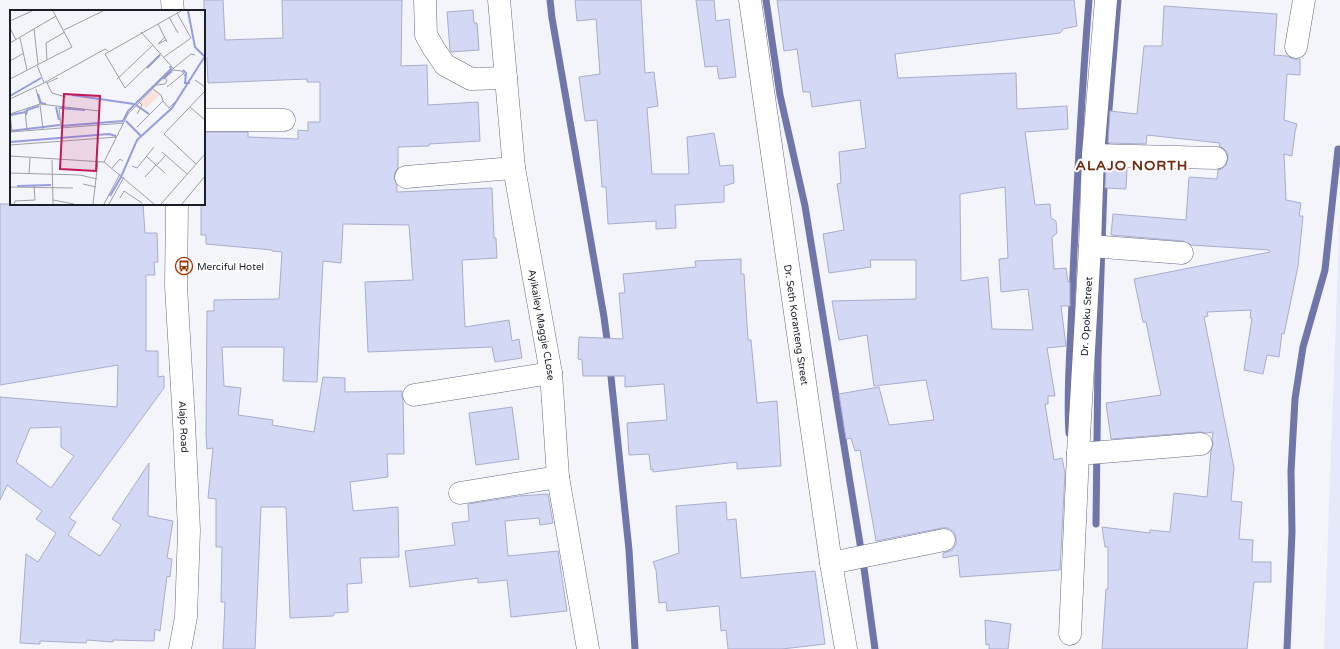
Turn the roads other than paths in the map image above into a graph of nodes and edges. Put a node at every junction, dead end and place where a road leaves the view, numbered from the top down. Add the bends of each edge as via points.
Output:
1 (172, 0) edge
2 (425, 0) edge
3 (499, 0) edge
4 (750, 0) edge
5 (1106, 0) edge
6 (1304, 0) edge
7 (173, 10) edge
8 (1296, 47) dead end
9 (506, 78) junction
10 (205, 120) edge
11 (284, 120) dead end
12 (1093, 155) junction
13 (1216, 158) dead end
14 (514, 168) junction
15 (406, 177) dead end
16 (177, 205) edge
17 (1090, 246) junction
18 (1182, 253) dead end
19 (551, 373) junction
20 (414, 395) dead end
21 (1201, 444) dead end
22 (1078, 454) junction
23 (558, 477) junction
24 (460, 494) dead end
25 (944, 540) dead end
26 (831, 563) junction
27 (1070, 634) dead end
28 (180, 649) edge
29 (588, 649) edge
30 (846, 649) edge

1 - 7 street
2 - 9 street via 426,35 445,65 471,79
3 - 9 street, Ayikailey Maggie CLose
4 - 26 street, Dr. Seth Koranteng Street
5 - 12 street, Dr. Opoku Street
6 - 8 street
9 - 14 street, Ayikailey Maggie CLose
10 - 11 street
12 - 13 street
12 - 17 street, Dr. Opoku Street
14 - 15 street
14 - 19 street, Ayikailey Maggie CLose
16 - 28 street, Alajo Road via 176,286 189,530 186,617
17 - 18 street
17 - 22 street, Dr. Opoku Street
19 - 20 street
19 - 23 street, Ayikailey Maggie CLose
21 - 22 street
22 - 27 street, Dr. Opoku Street
23 - 24 street
23 - 29 street, Ayikailey Maggie CLose
25 - 26 street
26 - 30 street, Dr. Seth Koranteng Street

